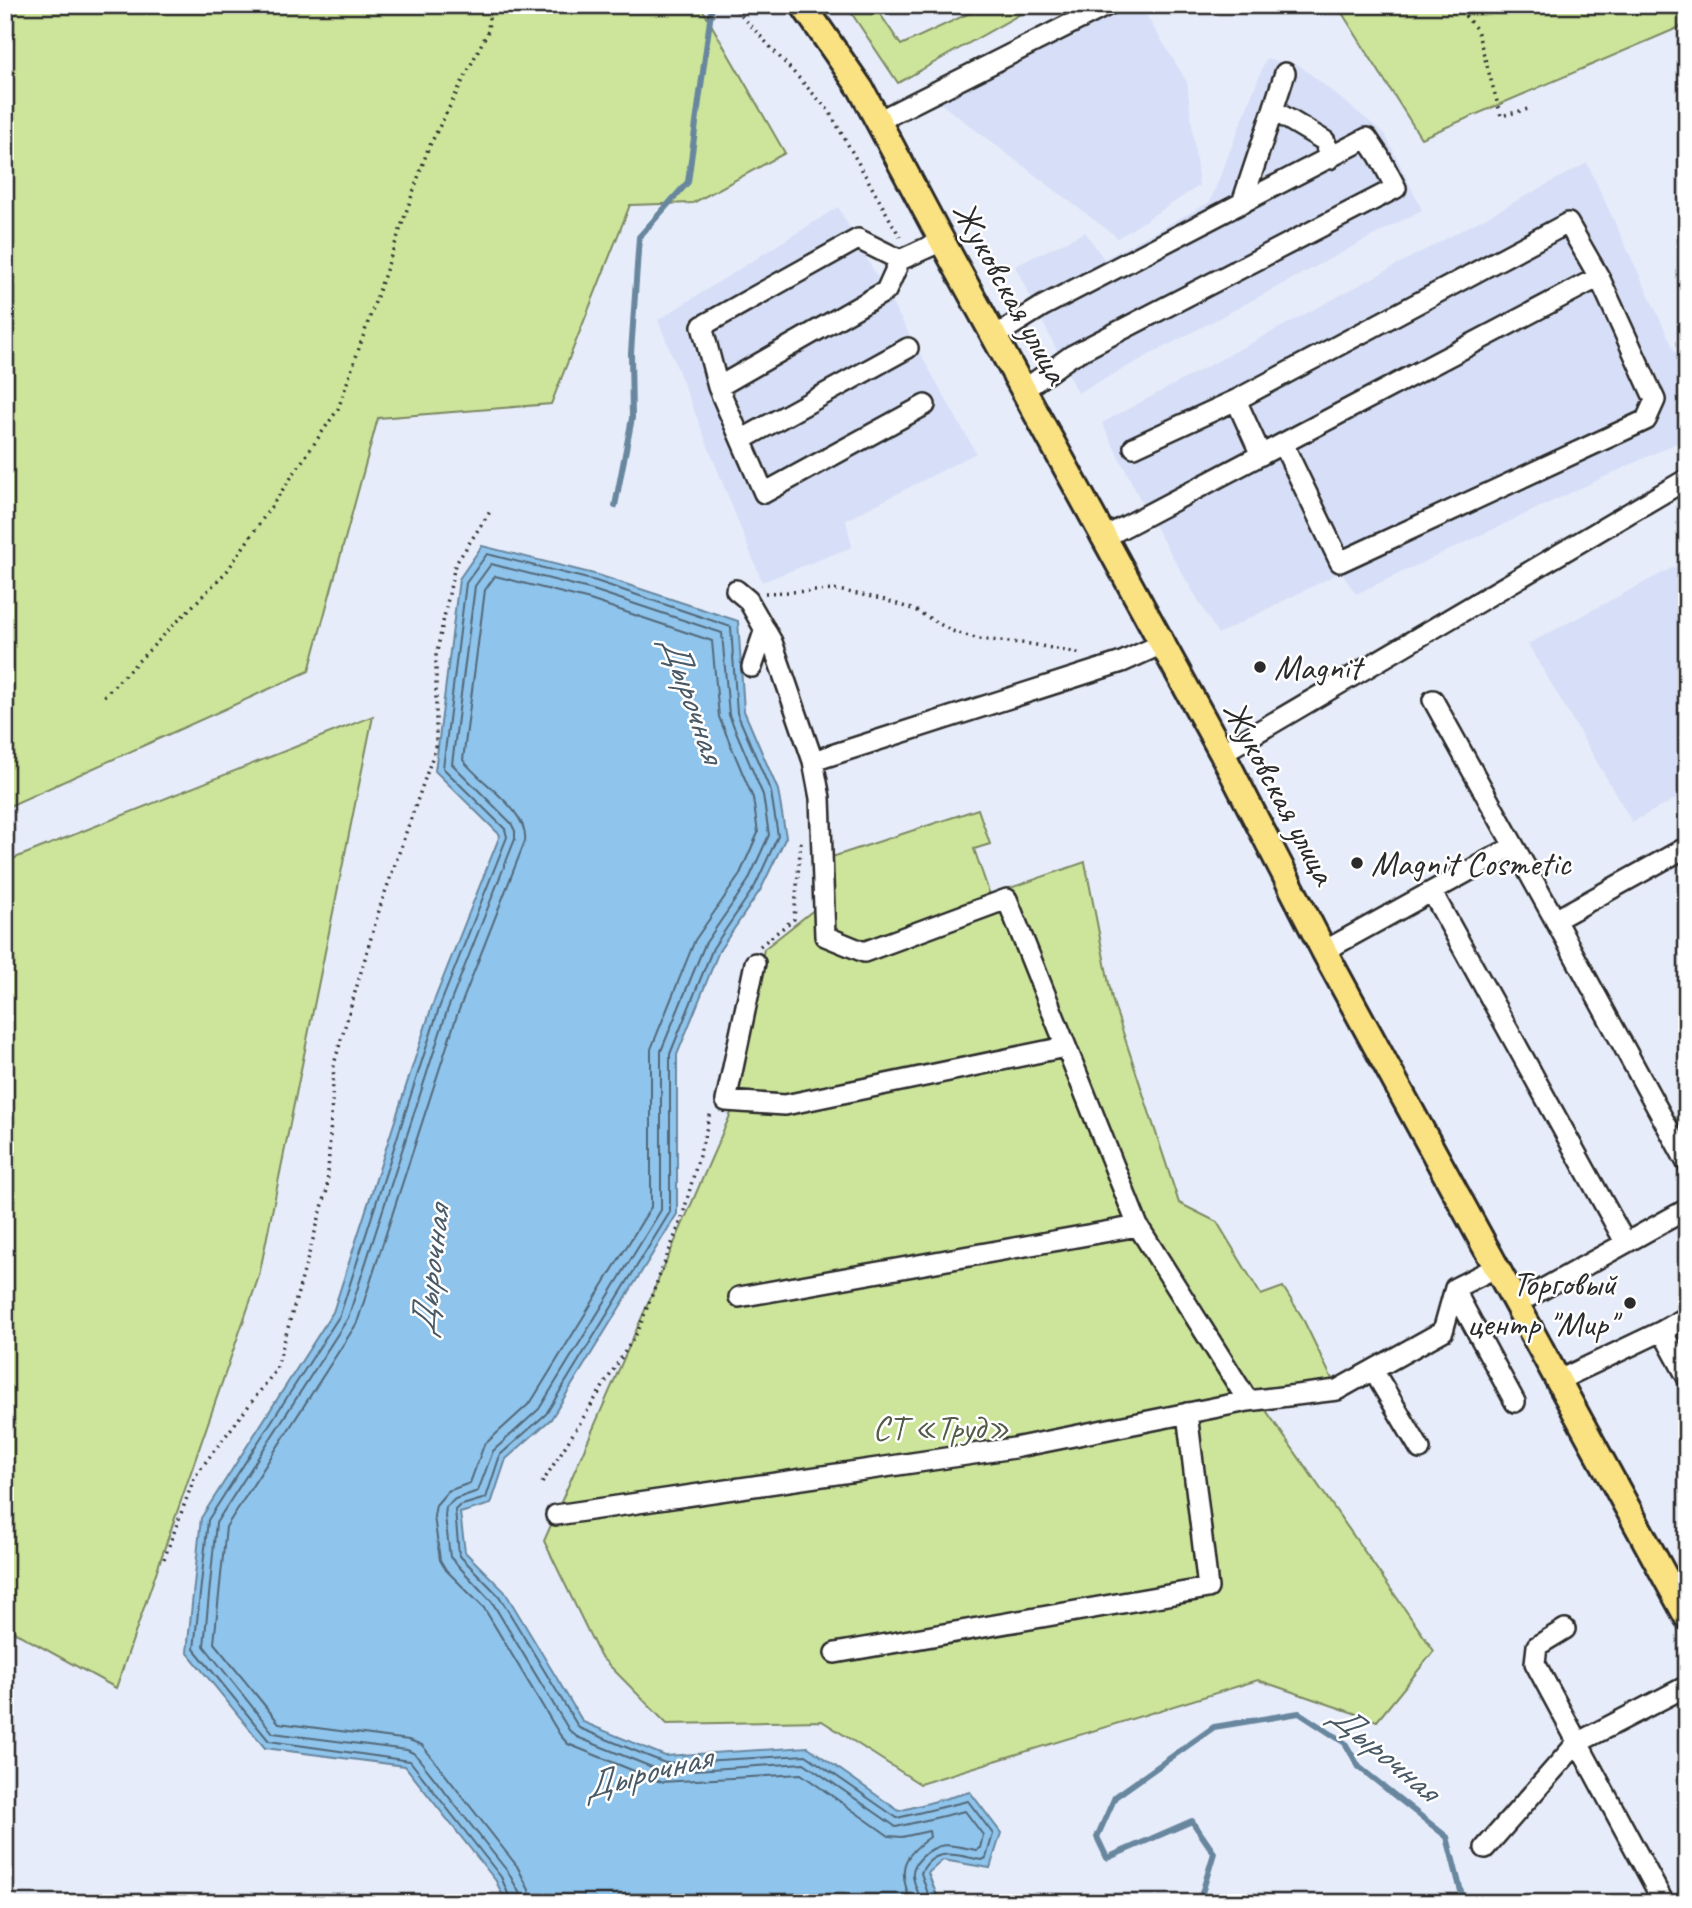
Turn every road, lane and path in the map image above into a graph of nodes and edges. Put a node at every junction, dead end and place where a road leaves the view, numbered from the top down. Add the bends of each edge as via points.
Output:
1 (490, 5) edge
2 (732, 5) edge
3 (803, 5) edge
4 (1108, 5) edge
5 (1455, 5) edge
6 (1284, 73) dead end
7 (1532, 108) dead end
8 (1273, 110) junction
9 (878, 121) junction
10 (1329, 159) junction
11 (1242, 203) junction
12 (942, 241) junction
13 (905, 258) junction
14 (1600, 277) junction
15 (995, 335) junction
16 (908, 348) dead end
17 (718, 387) junction
18 (1025, 389) junction
19 (1236, 400) junction
20 (925, 405) dead end
21 (741, 440) junction
22 (1283, 444) junction
23 (1134, 447) dead end
24 (1261, 455) junction
25 (1687, 479) edge
26 (491, 510) dead end
27 (1105, 537) junction
28 (736, 590) joint
29 (765, 629) junction
30 (1161, 644) junction
31 (1083, 654) dead end
32 (752, 667) dead end
33 (104, 696) dead end
34 (1433, 700) dead end
35 (1222, 753) junction
36 (813, 761) junction
37 (802, 829) dead end
38 (1514, 846) junction
39 (1687, 847) edge
40 (1432, 892) junction
41 (1555, 920) junction
42 (1324, 951) junction
43 (757, 955) joint
44 (1065, 1047) junction
45 (715, 1101) dead end
46 (1687, 1163) edge
47 (1687, 1209) edge
48 (1138, 1226) junction
49 (1625, 1242) junction
50 (1497, 1267) junction
51 (1455, 1291) junction
52 (739, 1297) dead end
53 (1516, 1304) junction
54 (1687, 1317) edge
55 (1662, 1331) junction
56 (1373, 1370) junction
57 (1687, 1377) edge
58 (1559, 1380) junction
59 (1248, 1401) junction
60 (1515, 1402) dead end
61 (1187, 1413) junction
62 (1420, 1449) dead end
63 (542, 1483) dead end
64 (556, 1514) dead end
65 (164, 1559) dead end
66 (1687, 1616) edge
67 (1565, 1629) dead end
68 (835, 1653) dead end
69 (1687, 1686) edge
70 (1577, 1743) junction
71 (1485, 1848) dead end
72 (1664, 1903) edge

1 - 33 path via 488,31 428,149 338,409 227,571
2 - 13 path via 829,111
3 - 9 main road, Жуковская улица
4 - 9 street
5 - 7 path via 1477,30 1501,116
6 - 8 street
8 - 10 street via 1325,141
8 - 11 street
9 - 12 main road, Жуковская улица
10 - 11 street
10 - 18 street via 1367,138 1396,188 1071,356
11 - 15 street
12 - 13 street
12 - 15 main road, Жуковская улица
13 - 17 street via 886,292
13 - 17 street via 858,239 702,326
14 - 19 street via 1568,223
14 - 22 street
14 - 22 street via 1655,400 1646,420 1340,562
15 - 18 main road, Жуковская улица
16 - 21 street
17 - 21 street
18 - 27 main road, Жуковская улица
19 - 23 street
19 - 24 street
20 - 21 street via 764,493
22 - 24 street
24 - 27 street
25 - 35 street
26 - 65 path via 455,565 436,656 436,747 380,907 334,1064 327,1190 275,1370 194,1476
27 - 30 main road, Жуковская улица
28 - 29 street via 748,600
28 - 31 path via 777,594 838,590 915,610 952,631 979,639
29 - 32 street
29 - 36 street
30 - 35 main road, Жуковская улица
30 - 36 street via 1122,662
34 - 38 street
35 - 42 main road, Жуковская улица
36 - 44 street via 820,798 825,936 864,952 1007,899
37 - 43 path via 794,919
38 - 40 street
38 - 41 street
39 - 41 street
40 - 42 street
40 - 49 street
41 - 46 street
42 - 50 main road, Жуковская улица
43 - 44 street via 726,1101 785,1105
44 - 48 street
45 - 63 path via 682,1217 638,1331
47 - 49 street
48 - 52 street
48 - 59 street
49 - 53 street
50 - 51 street
50 - 53 main road, Жуковская улица
51 - 56 street via 1443,1331
51 - 60 street
53 - 58 main road, Жуковская улица
54 - 55 street
55 - 57 street
55 - 58 street
56 - 59 street via 1337,1390
56 - 62 street
58 - 66 main road, Жуковская улица
59 - 61 street
61 - 64 street via 1014,1448
61 - 68 street via 1208,1588
67 - 70 street via 1537,1646 1535,1664
69 - 70 street
70 - 71 street
70 - 72 street

